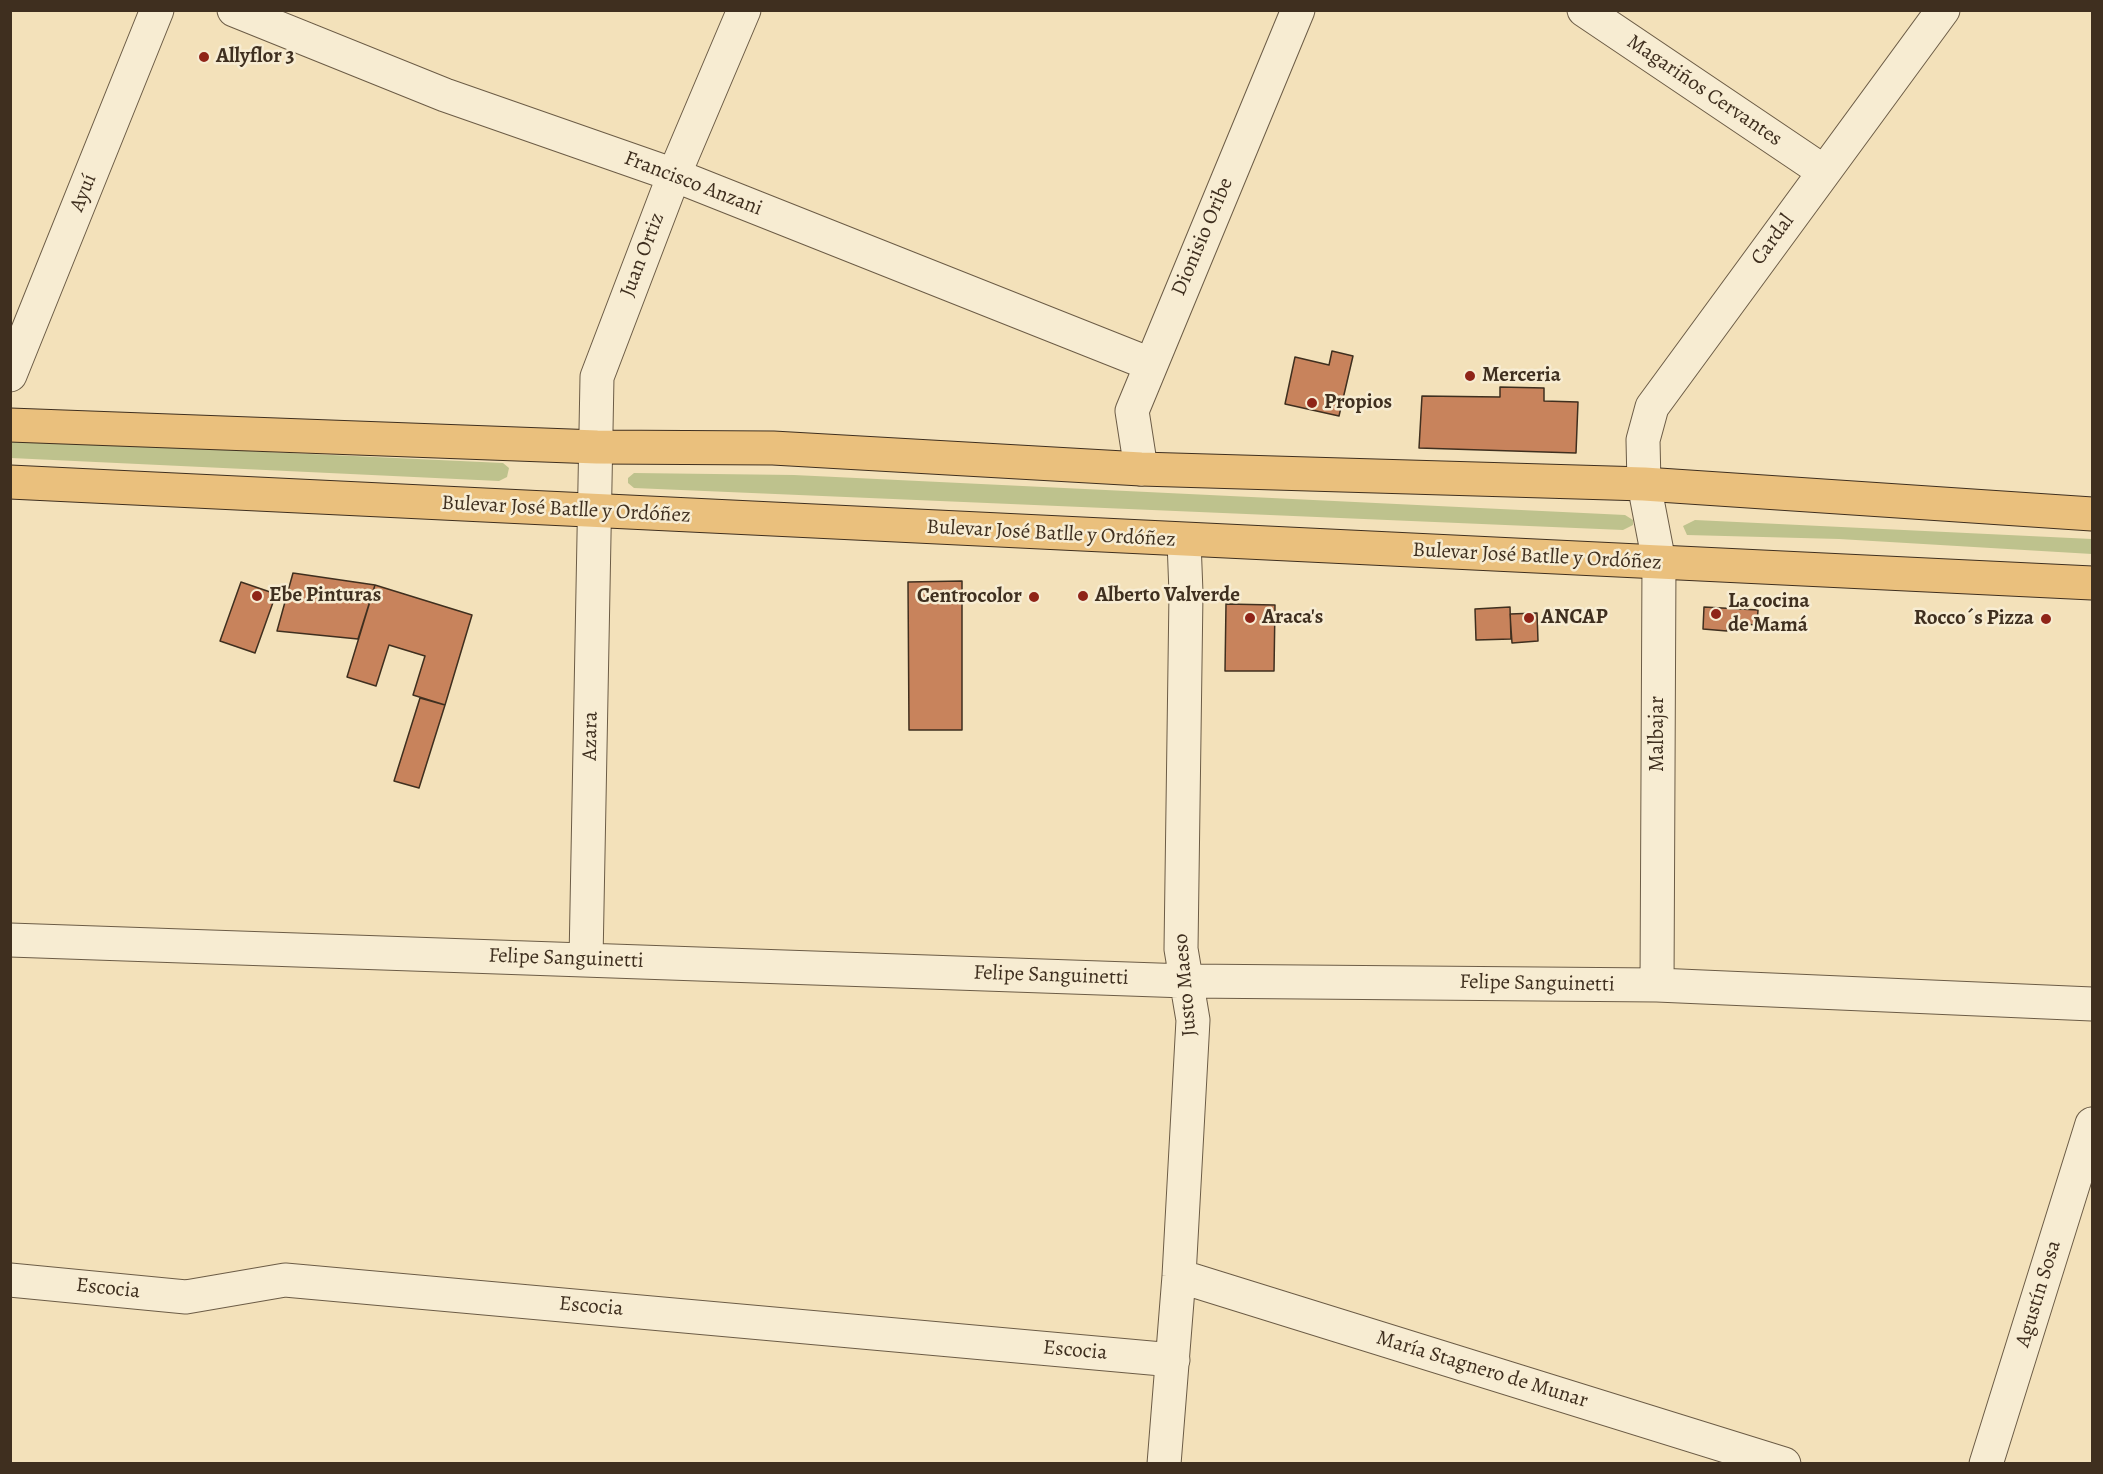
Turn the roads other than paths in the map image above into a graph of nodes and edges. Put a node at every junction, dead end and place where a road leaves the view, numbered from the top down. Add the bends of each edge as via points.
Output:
1 (157, 10) edge
2 (234, 10) edge
3 (744, 10) edge
4 (1298, 10) edge
5 (1584, 10) edge
6 (1942, 10) edge
7 (1823, 171) junction
8 (674, 175) junction
9 (1150, 364) junction
10 (10, 375) edge
11 (10, 425) edge
12 (597, 447) junction
13 (1141, 469) junction
14 (10, 482) edge
15 (1644, 484) junction
16 (595, 511) junction
17 (2092, 514) edge
18 (1184, 541) junction
19 (1659, 562) junction
20 (2092, 583) edge
21 (10, 940) edge
22 (586, 960) junction
23 (1186, 981) junction
24 (1657, 985) junction
25 (2092, 1004) edge
26 (2092, 1124) edge
27 (1179, 1276) junction
28 (10, 1280) edge
29 (1173, 1360) junction
30 (1164, 1464) edge
31 (1784, 1464) edge
32 (1986, 1464) edge

1 - 10 street, Ayuí
2 - 8 street, Francisco Anzani via 445,95
3 - 8 street, Juan Ortiz
4 - 9 street, Dionisio Oribe
5 - 7 street, Magariños Cervantes
6 - 7 street, Cardal
7 - 15 street, Cardal via 1652,407 1643,440
8 - 9 street, Francisco Anzani
8 - 12 street, Juan Ortiz via 597,377
9 - 13 street, Dionisio Oribe via 1132,411
11 - 12 main road
12 - 13 main road via 773,448
12 - 16 street, Juan Ortiz
13 - 15 main road
14 - 16 main road, Bulevar José Batlle y Ordóñez
15 - 17 main road
15 - 19 street, Malbajar
16 - 18 main road, Bulevar José Batlle y Ordóñez
16 - 22 street, Azara
18 - 19 main road, Bulevar José Batlle y Ordóñez
18 - 23 street, Justo Maeso via 1181,950
19 - 20 main road, Bulevar José Batlle y Ordóñez
19 - 24 street, Malbajar
21 - 22 street, Felipe Sanguinetti
22 - 23 street, Felipe Sanguinetti
23 - 24 street, Felipe Sanguinetti
23 - 27 street, Justo Maeso via 1193,1020
24 - 25 street, Felipe Sanguinetti
26 - 32 street, Agustín Sosa
27 - 29 street, Justo Maeso
27 - 31 street, María Stagnero de Munar
28 - 29 street, Escocia via 186,1297 285,1280
29 - 30 street, Justo Maeso

